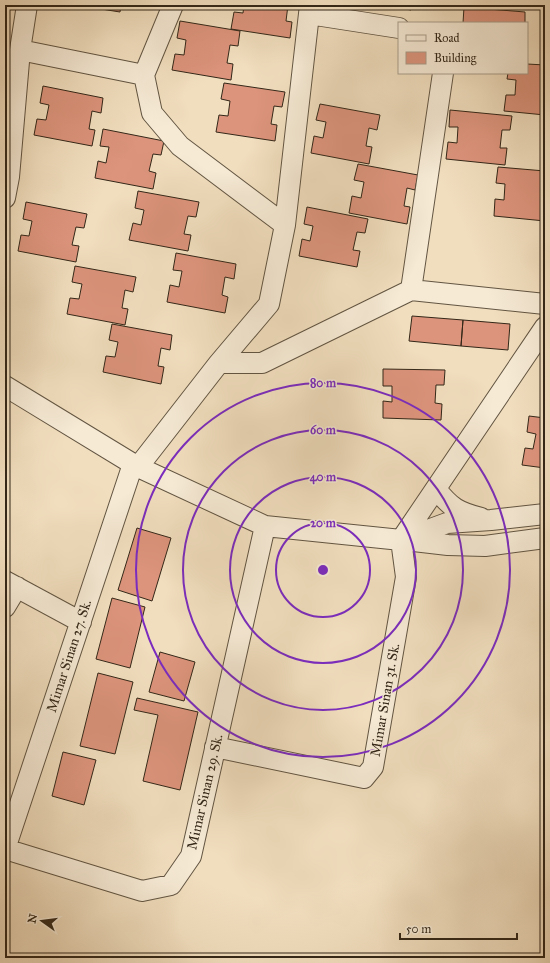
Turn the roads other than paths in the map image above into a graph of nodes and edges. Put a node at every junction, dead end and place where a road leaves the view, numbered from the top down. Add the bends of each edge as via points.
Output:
1 (27, 5) edge
2 (173, 5) edge
3 (309, 9) edge
4 (398, 28) edge
5 (20, 50) junction
6 (443, 74) edge
7 (144, 75) junction
8 (9, 119) edge
9 (5, 198) edge
10 (285, 225) junction
11 (411, 290) junction
12 (545, 304) edge
13 (544, 330) edge
14 (219, 363) junction
15 (5, 386) edge
16 (136, 466) junction
17 (436, 489) junction
18 (545, 514) edge
19 (491, 520) junction
20 (265, 526) junction
21 (545, 538) edge
22 (401, 540) junction
23 (11, 584) edge
24 (5, 607) edge
25 (81, 622) junction
26 (215, 747) junction
27 (5, 849) edge

1 - 5 street
2 - 7 street
3 - 4 street
3 - 10 street, Mimar Sinan 27. Sk.
5 - 7 street
5 - 8 street
6 - 11 street
7 - 10 street via 152,113 180,146
8 - 9 street via 9,176
10 - 14 street, Mimar Sinan 27. Sk. via 269,304
11 - 12 street
11 - 14 street via 262,362
13 - 17 street
14 - 16 street, Mimar Sinan 27. Sk.
15 - 16 street
16 - 20 street
16 - 25 street, Mimar Sinan 27. Sk.
17 - 19 street via 452,507 466,514
17 - 22 street
18 - 19 street
19 - 22 street via 447,523
20 - 22 street
20 - 26 street, Mimar Sinan 29. Sk.
21 - 22 street via 485,546
22 - 26 street, Mimar Sinan 31. Sk. via 406,577 373,767 364,778
23 - 24 street
23 - 25 street
25 - 27 street, Mimar Sinan 27. Sk.
26 - 27 street, Mimar Sinan 29. Sk. via 191,856 171,885 142,891

